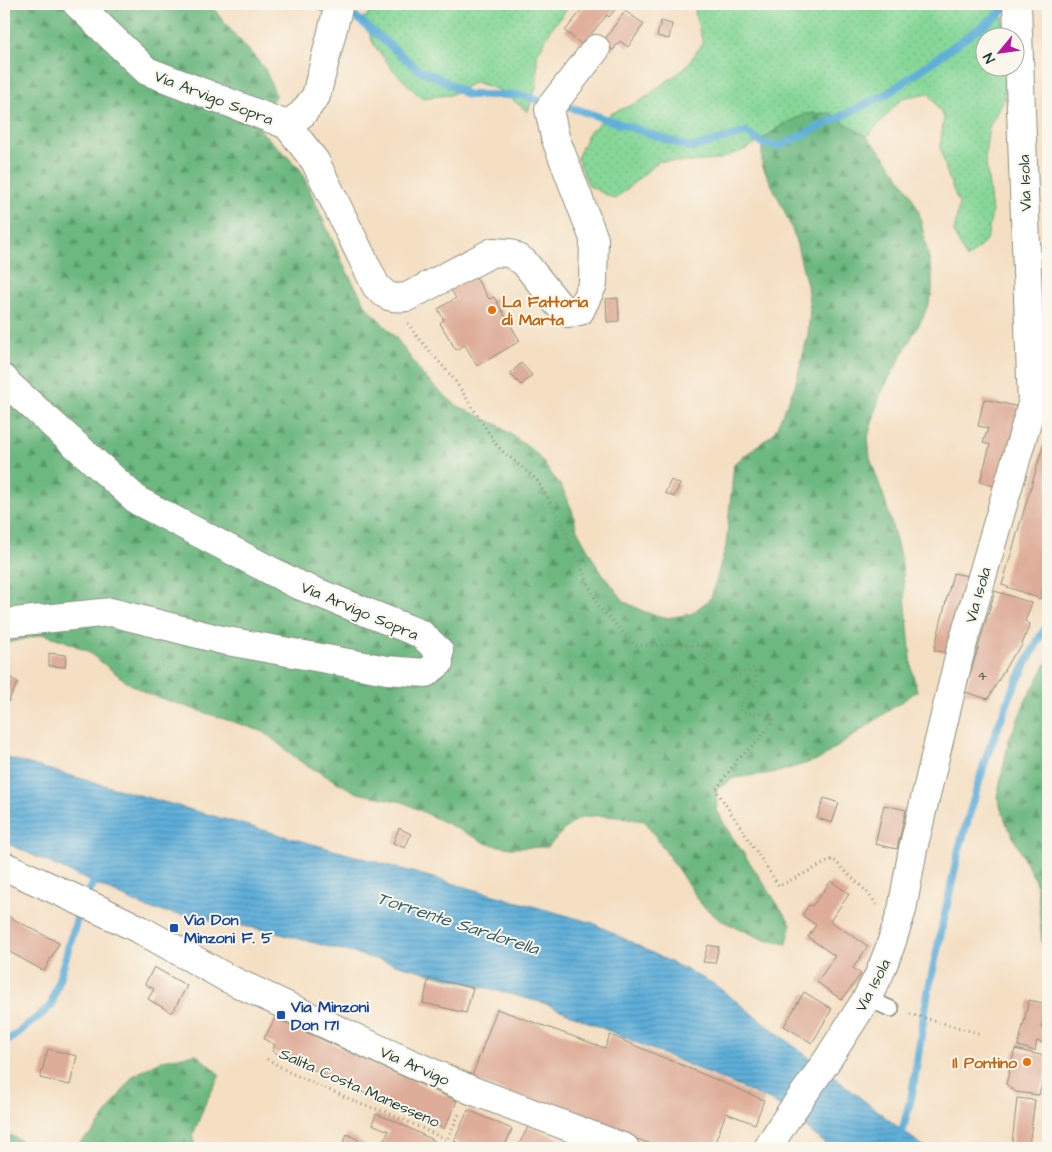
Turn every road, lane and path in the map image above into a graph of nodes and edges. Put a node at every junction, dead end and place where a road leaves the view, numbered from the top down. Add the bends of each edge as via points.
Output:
1 (77, 4) edge
2 (339, 4) edge
3 (1017, 4) edge
4 (596, 49) dead end
5 (287, 125) junction
6 (394, 299) junction
7 (4, 379) edge
8 (1040, 404) edge
9 (4, 623) edge
10 (4, 866) edge
11 (881, 912) dead end
12 (879, 1004) junction
13 (980, 1034) dead end
14 (267, 1059) dead end
15 (471, 1090) junction
16 (625, 1148) edge
17 (768, 1148) edge

1 - 5 street, Via Arvigo Sopra via 148,71
2 - 5 street via 316,96 302,114
3 - 8 street, Via Isola
4 - 6 street via 548,109 555,137 594,238 594,284 580,311 568,313 524,262 509,253 494,252 407,297
5 - 6 street via 315,162 376,286
6 - 11 path via 415,334 454,379 498,447 537,480 561,521 598,606 636,645 695,644 713,648 703,665 723,682 754,668 756,680 739,709 752,715 770,711 774,721 737,760 716,790 779,886 833,859 868,893
7 - 9 street, Via Arvigo Sopra via 138,501 296,584 422,634 439,651 439,663 426,674 387,670 222,640 111,612
8 - 12 street, Via Isola via 960,653 913,849 902,910 879,975
10 - 15 street, Via Arvigo via 141,930 227,978
12 - 13 path
12 - 17 street, Via Isola via 826,1062
14 - 15 path, Salita Costa Manesseno via 289,1072 447,1140
15 - 16 street, Via Arvigo

